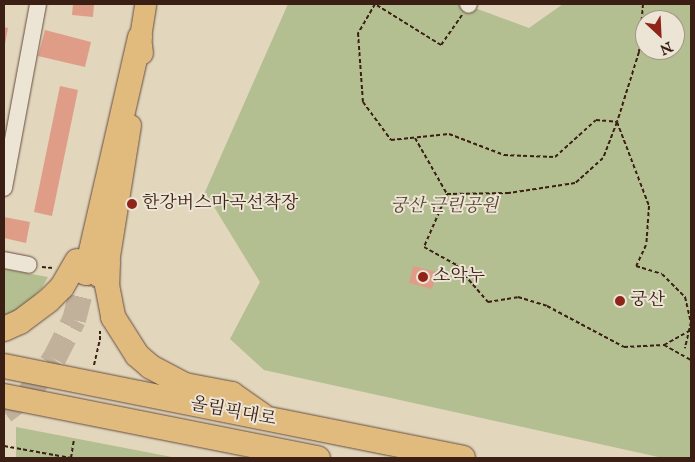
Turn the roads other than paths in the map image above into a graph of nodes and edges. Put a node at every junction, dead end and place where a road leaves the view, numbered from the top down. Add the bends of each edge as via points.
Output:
1 (38, 4) edge
2 (145, 4) edge
3 (140, 38) junction
4 (6, 160) edge
5 (4, 188) edge
6 (4, 260) edge
7 (108, 262) junction
8 (29, 265) dead end
9 (82, 267) junction
10 (4, 329) edge
11 (4, 366) edge
12 (4, 396) edge
13 (267, 419) junction
14 (318, 458) edge
15 (463, 458) edge

1 - 4 street
2 - 3 main road
3 - 7 main road via 143,49
3 - 9 highway
4 - 5 street
6 - 8 street
7 - 9 main road via 98,276 89,279 79,271
7 - 13 highway via 113,317 137,355 151,367 185,384 232,394
9 - 10 highway via 49,300 20,322
11 - 13 highway, 올림픽대로
12 - 14 highway, 올림픽대로
13 - 15 highway, 올림픽대로

